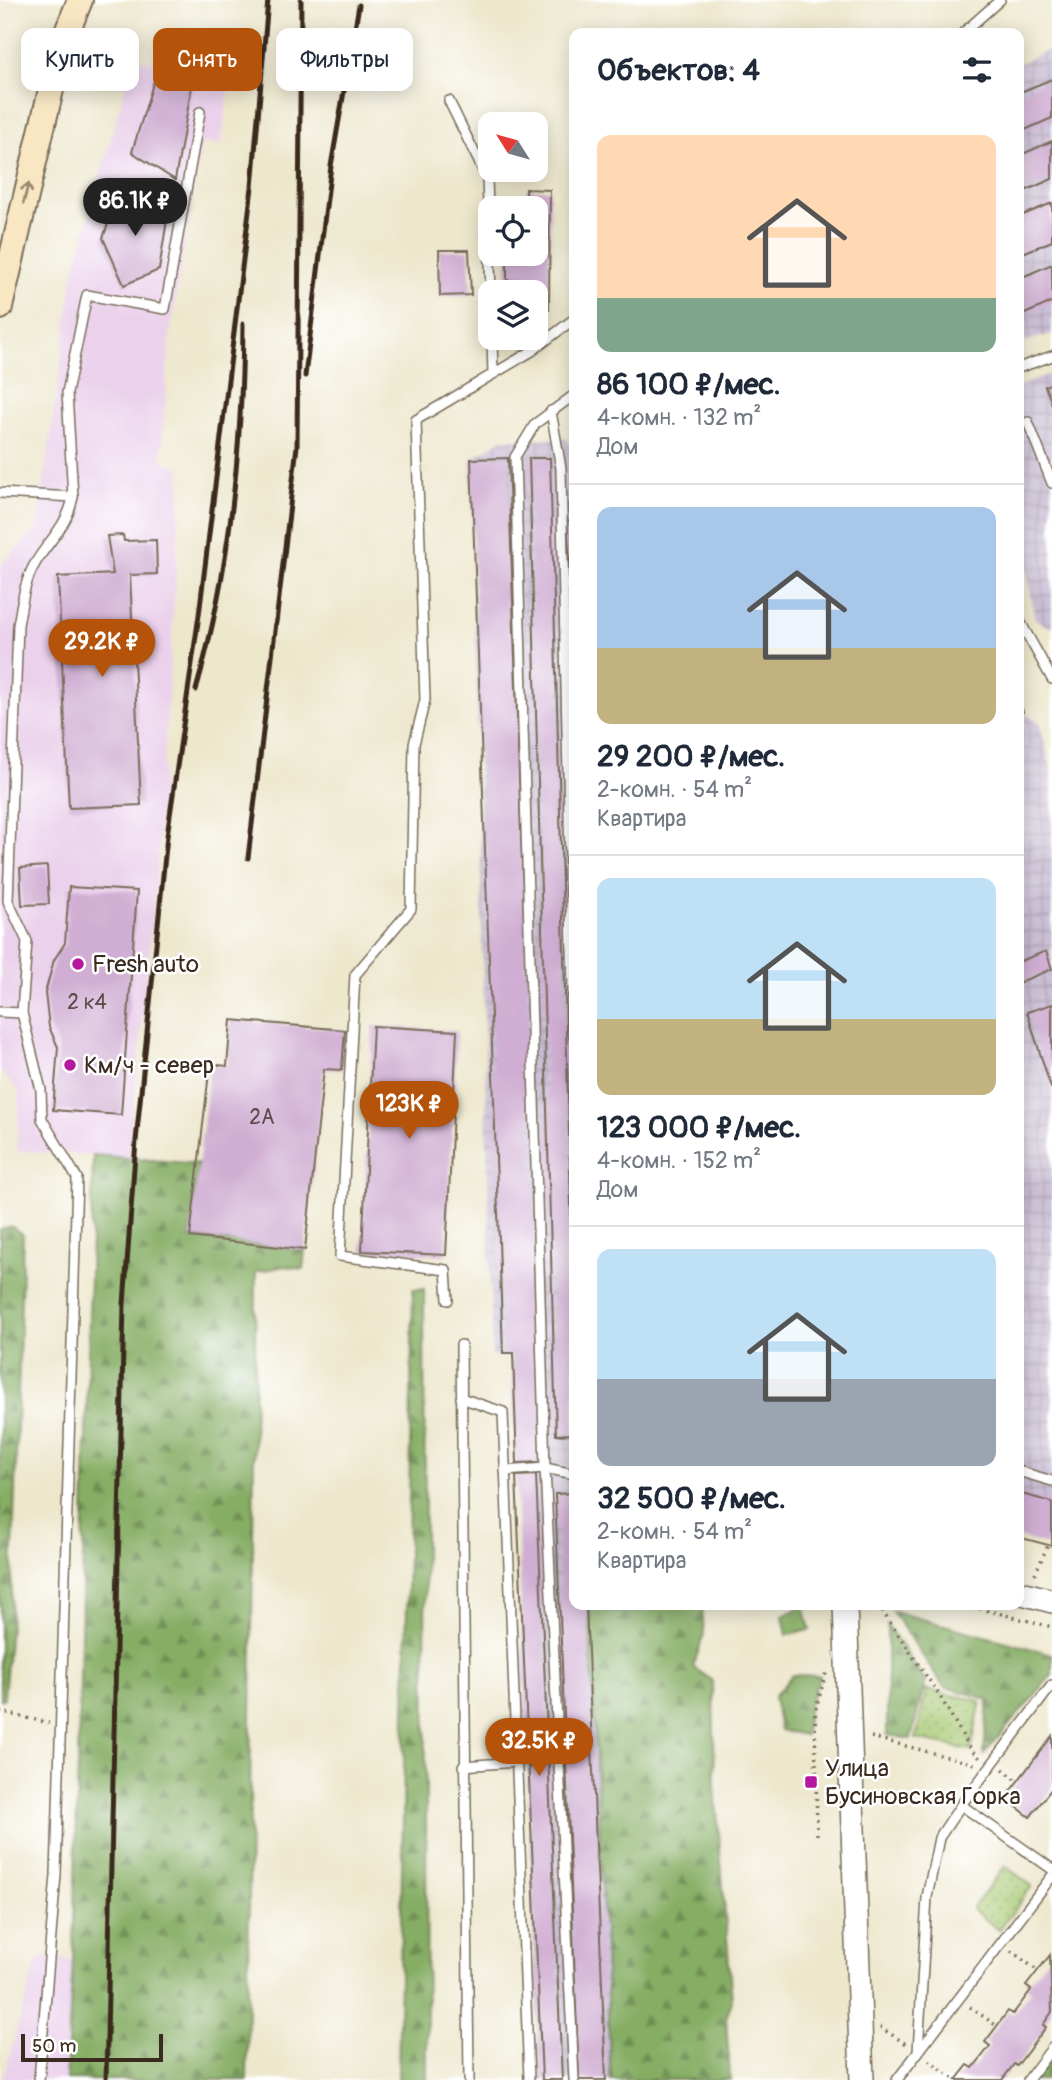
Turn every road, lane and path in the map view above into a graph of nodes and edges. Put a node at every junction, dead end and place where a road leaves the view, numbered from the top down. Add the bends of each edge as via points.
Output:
1 (80, 0) edge
2 (1000, 0) edge
3 (969, 28) edge
4 (449, 101) dead end
5 (200, 112) dead end
6 (491, 280) edge
7 (0, 307) edge
8 (569, 323) edge
9 (492, 350) edge
10 (1052, 356) edge
11 (1024, 366) edge
12 (493, 374) junction
13 (569, 398) edge
14 (551, 411) junction
15 (1028, 422) dead end
16 (1052, 483) edge
17 (0, 493) edge
18 (72, 497) junction
19 (1024, 629) edge
20 (1052, 679) edge
21 (569, 818) edge
22 (0, 1012) edge
23 (22, 1013) junction
24 (448, 1300) dead end
25 (461, 1345) dead end
26 (461, 1398) junction
27 (545, 1468) junction
28 (505, 1472) junction
29 (569, 1473) edge
30 (1024, 1473) edge
31 (1052, 1481) edge
32 (1048, 1545) dead end
33 (1035, 1574) dead end
34 (1024, 1594) edge
35 (1052, 1601) edge
36 (845, 1610) edge
37 (881, 1610) edge
38 (986, 1610) edge
39 (1052, 1627) edge
40 (826, 1672) dead end
41 (1052, 1685) edge
42 (0, 1712) edge
43 (62, 1725) junction
44 (866, 1735) dead end
45 (971, 1750) dead end
46 (516, 1762) junction
47 (463, 1766) junction
48 (990, 1767) junction
49 (961, 1805) junction
50 (817, 1835) dead end
51 (1052, 1870) edge
52 (1052, 1877) edge
53 (1001, 1943) junction
54 (1038, 1971) dead end
55 (959, 1998) junction
56 (879, 2026) dead end
57 (997, 2026) dead end
58 (1052, 2048) edge
59 (918, 2052) junction
60 (39, 2080) edge
61 (469, 2080) edge
62 (530, 2080) edge
63 (574, 2080) edge
64 (862, 2080) edge
65 (897, 2080) edge
66 (955, 2080) edge
67 (1028, 2080) edge

7 -> 1 main road via 61,47
2 - 3 lane
4 - 6 lane via 487,178
5 - 18 lane via 165,309 86,295 67,393
8 - 12 lane
9 - 12 lane
10 - 11 lane
12 - 24 lane via 416,419 425,700 414,744 411,909 355,975 340,1256 446,1270
13 - 14 lane
14 - 21 lane via 561,468
14 - 27 lane via 535,424 515,457
15 - 16 lane
17 - 18 lane
18 - 23 lane via 70,513 25,584 18,625 8,901 27,941
19 - 20 lane
22 - 23 lane
23 - 43 lane via 41,1090 42,1119 77,1178
25 - 26 lane
26 - 28 lane via 503,1412
26 - 47 lane
27 - 28 lane
27 - 29 lane
27 - 63 lane
28 - 46 lane
30 - 31 lane
32 - 33 path
34 - 35 street
36 - 64 street
37 - 45 path
38 - 39 path
40 - 50 path via 815,1712
41 - 48 lane
42 - 43 path
43 - 60 lane via 56,1875
44 - 48 path
46 - 47 lane
46 - 62 lane
47 - 61 lane
48 - 49 lane
49 - 51 lane
49 - 59 lane via 939,1838 927,1897
52 - 53 lane
53 - 54 path
53 - 55 lane
55 - 57 path
55 - 59 lane
56 - 59 path
58 - 67 lane
59 - 65 lane
59 - 66 path

